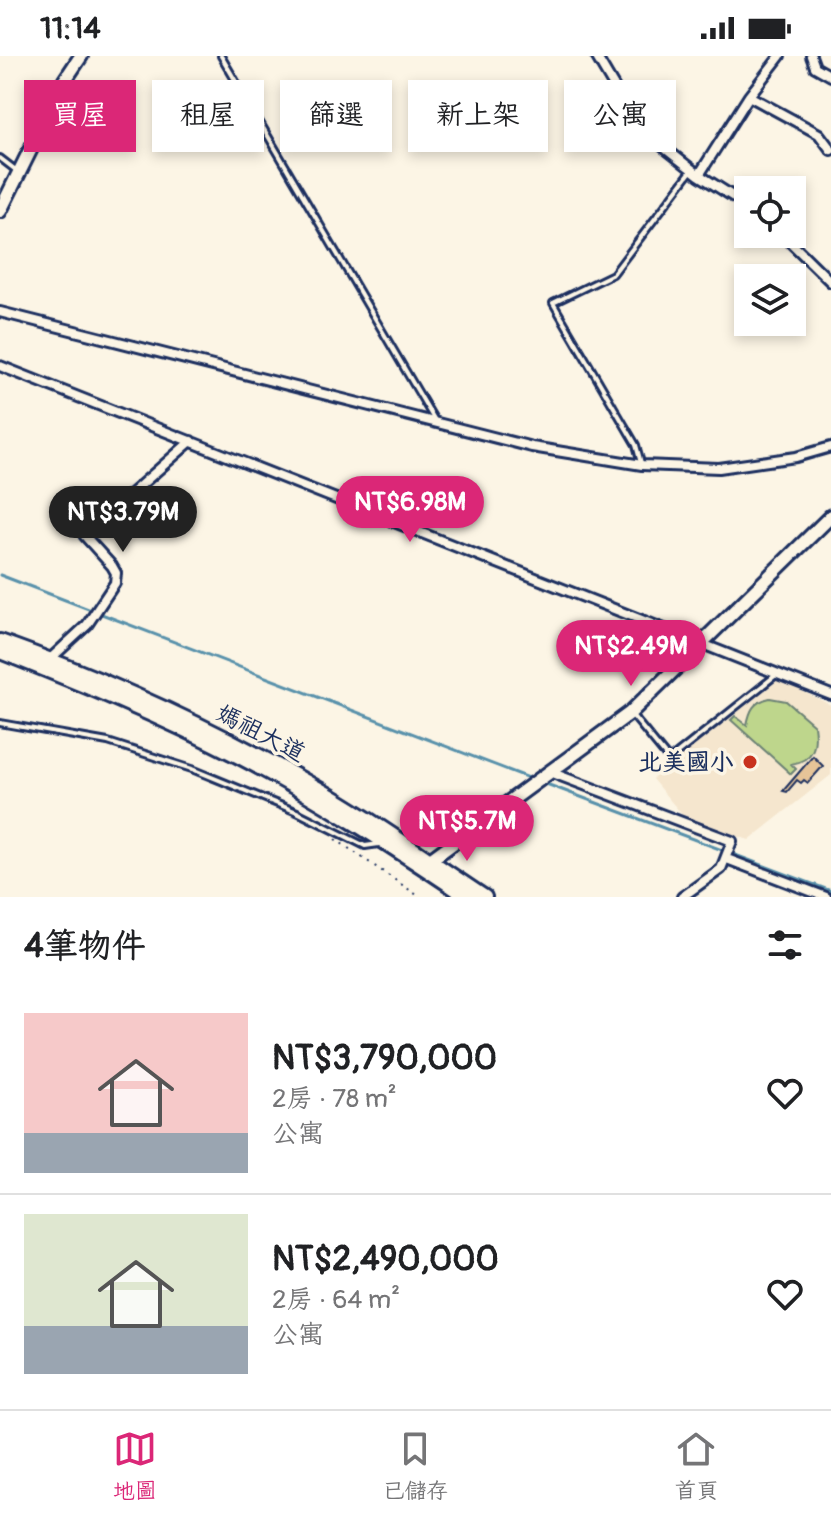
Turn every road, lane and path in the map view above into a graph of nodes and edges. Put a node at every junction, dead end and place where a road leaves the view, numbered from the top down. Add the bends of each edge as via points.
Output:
1 (81, 56) edge
2 (221, 56) edge
3 (596, 56) edge
4 (780, 56) edge
5 (811, 56) edge
6 (831, 76) edge
7 (749, 96) junction
8 (831, 150) edge
9 (0, 158) edge
10 (19, 172) junction
11 (695, 172) junction
12 (734, 197) edge
13 (0, 211) edge
14 (796, 248) edge
15 (831, 282) edge
16 (0, 312) edge
17 (0, 366) edge
18 (436, 423) junction
19 (191, 441) junction
20 (831, 447) edge
21 (642, 465) junction
22 (831, 516) edge
23 (0, 641) edge
24 (704, 643) junction
25 (0, 652) edge
26 (47, 664) junction
27 (778, 673) junction
28 (831, 695) edge
29 (630, 713) junction
30 (0, 723) edge
31 (550, 772) junction
32 (335, 839) dead end
33 (383, 843) junction
34 (727, 859) junction
35 (430, 860) junction
36 (420, 897) edge
37 (467, 897) edge
38 (485, 897) edge
39 (682, 897) edge
40 (826, 897) edge

1 - 10 main road
2 - 18 lane
3 - 11 street via 638,127
4 - 7 street
5 - 6 street via 815,67
7 - 8 street via 819,134
7 - 11 street
9 - 10 lane
10 - 13 main road
11 - 12 street
11 - 21 lane via 613,274 553,303 636,445
14 - 15 street
16 - 18 street
17 - 19 street
18 - 21 street via 532,447
19 - 24 street
19 - 26 street via 84,535 112,566 115,583 87,625
20 - 21 street via 719,468
22 - 24 main road
23 - 26 main road, 媽祖大道
24 - 27 street
24 - 29 main road
25 - 26 main road, 媽祖大道
26 - 33 main road, 媽祖大道 via 241,758
26 - 35 main road, 媽祖大道 via 146,700 277,766
27 - 28 street
27 - 29 lane via 669,760
29 - 31 main road
30 - 33 lane via 108,742 192,769 365,846
31 - 34 street via 732,841
31 - 35 main road
32 - 36 path
33 - 35 main road
33 - 37 main road, 媽祖大道
34 - 39 street
34 - 40 street
35 - 38 main road, 媽祖大道

